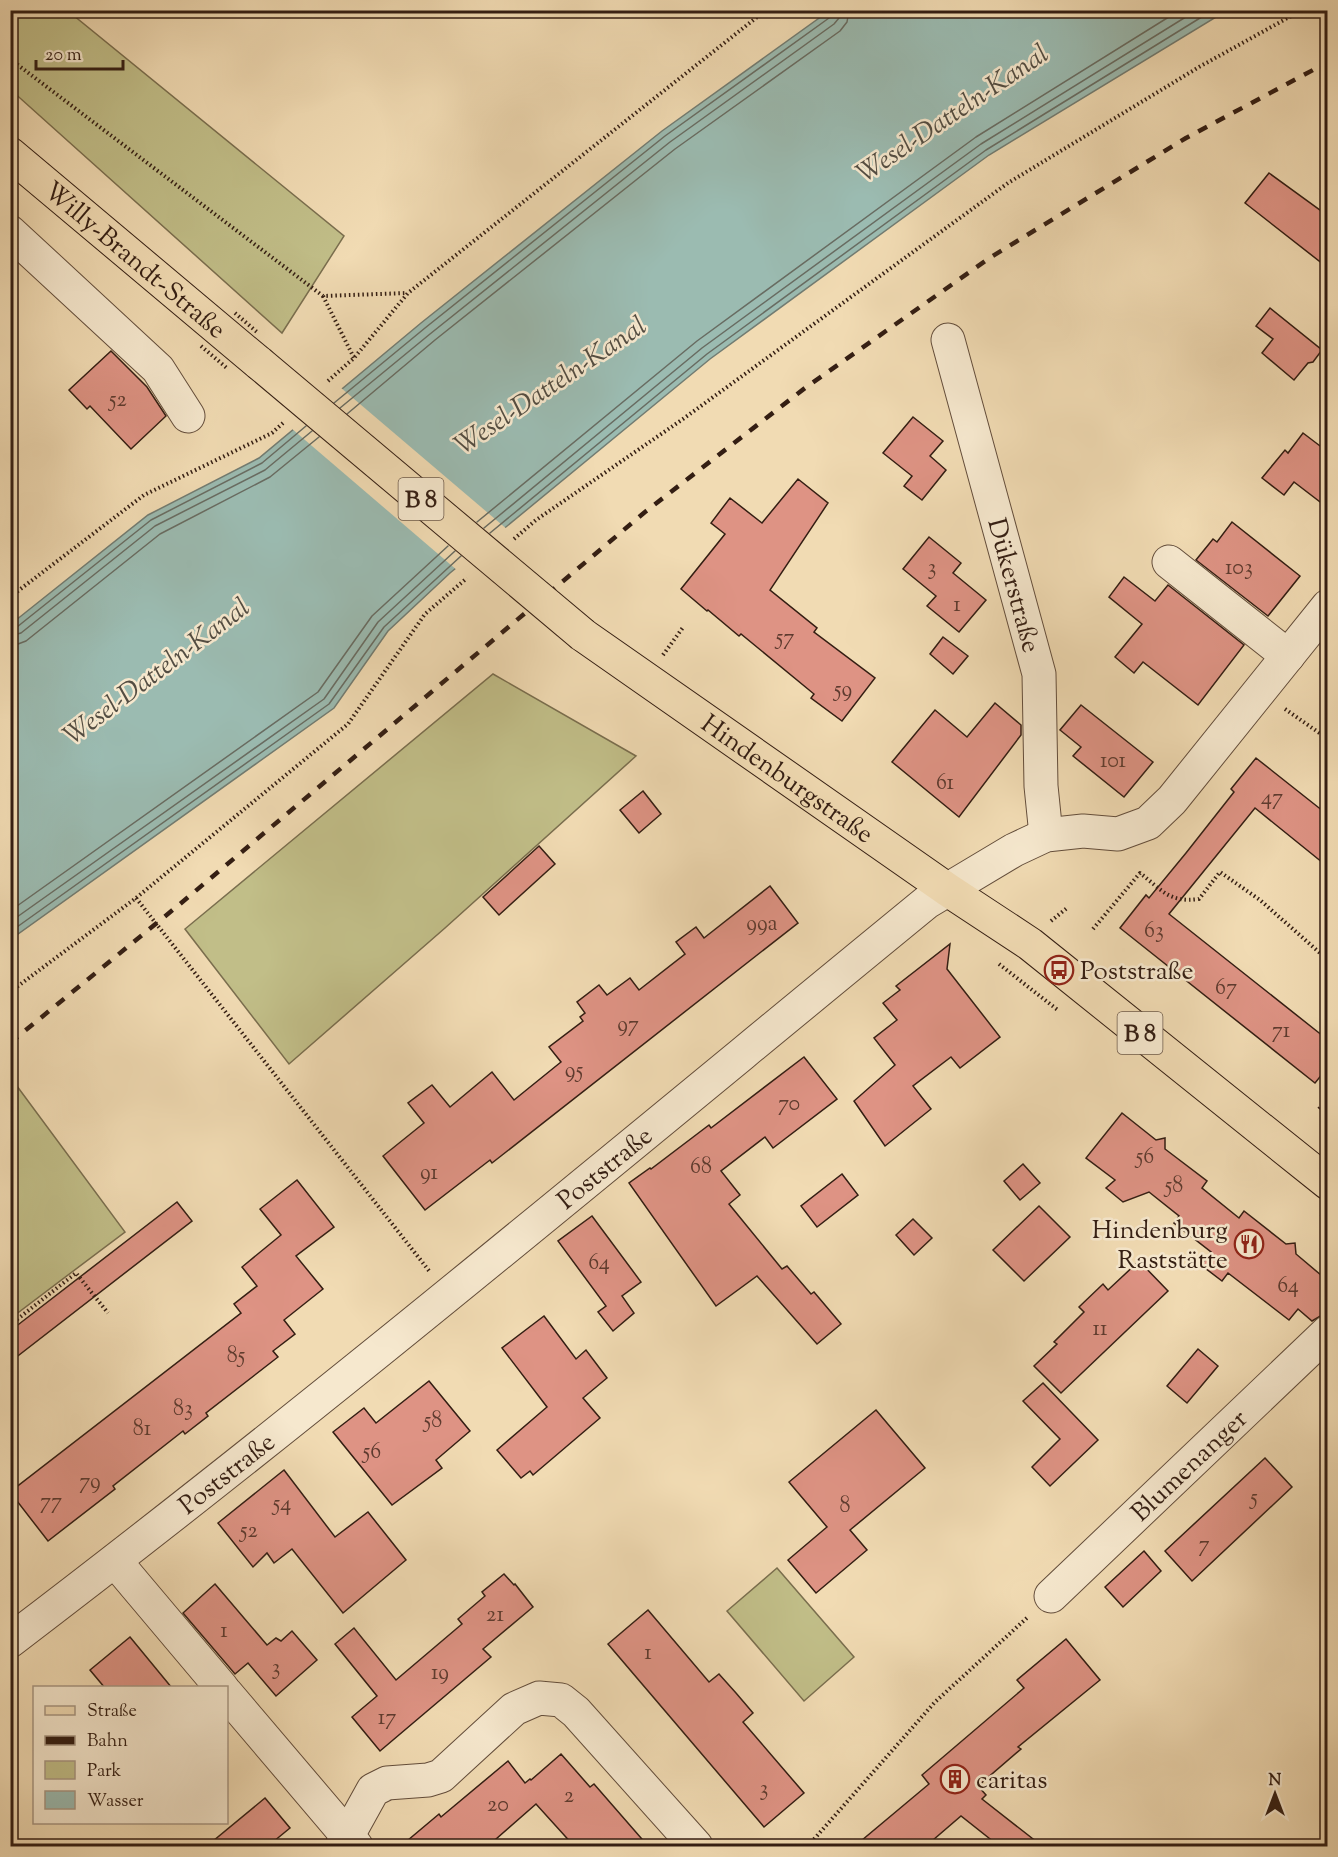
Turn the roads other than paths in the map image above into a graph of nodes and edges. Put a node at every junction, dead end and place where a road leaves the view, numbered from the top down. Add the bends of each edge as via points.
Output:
1 (10, 154) edge
2 (10, 232) edge
3 (948, 340) dead end
4 (259, 363) joint
5 (188, 416) dead end
6 (1169, 562) dead end
7 (1328, 606) edge
8 (1288, 656) junction
9 (1046, 835) junction
10 (948, 890) junction
11 (1328, 1183) edge
12 (1328, 1332) edge
13 (115, 1561) junction
14 (1051, 1596) road end
15 (10, 1641) edge
16 (220, 1686) edge
17 (228, 1695) edge
18 (349, 1844) edge
19 (696, 1846) edge

1 - 4 main road, Willy-Brandt-Straße / B 8
2 - 5 street via 158,369
3 - 9 street, Dükerstraße via 1040,674 1041,786
4 - 10 main road, Hindenburgstraße / B 8, bridge via 583,635
6 - 8 street
7 - 8 street, Poststraße
8 - 9 street, Poststraße via 1172,800 1148,823 1118,834 1083,831
9 - 10 street, Poststraße
10 - 11 main road, Hindenburgstraße / B 8 via 1030,944
10 - 13 street, Poststraße via 918,909 449,1294
12 - 14 street, Blumenanger
13 - 15 street, Poststraße
13 - 16 street
17 - 18 street
18 - 19 street via 373,1790 387,1783 441,1776 514,1709 539,1698 561,1700 576,1713

